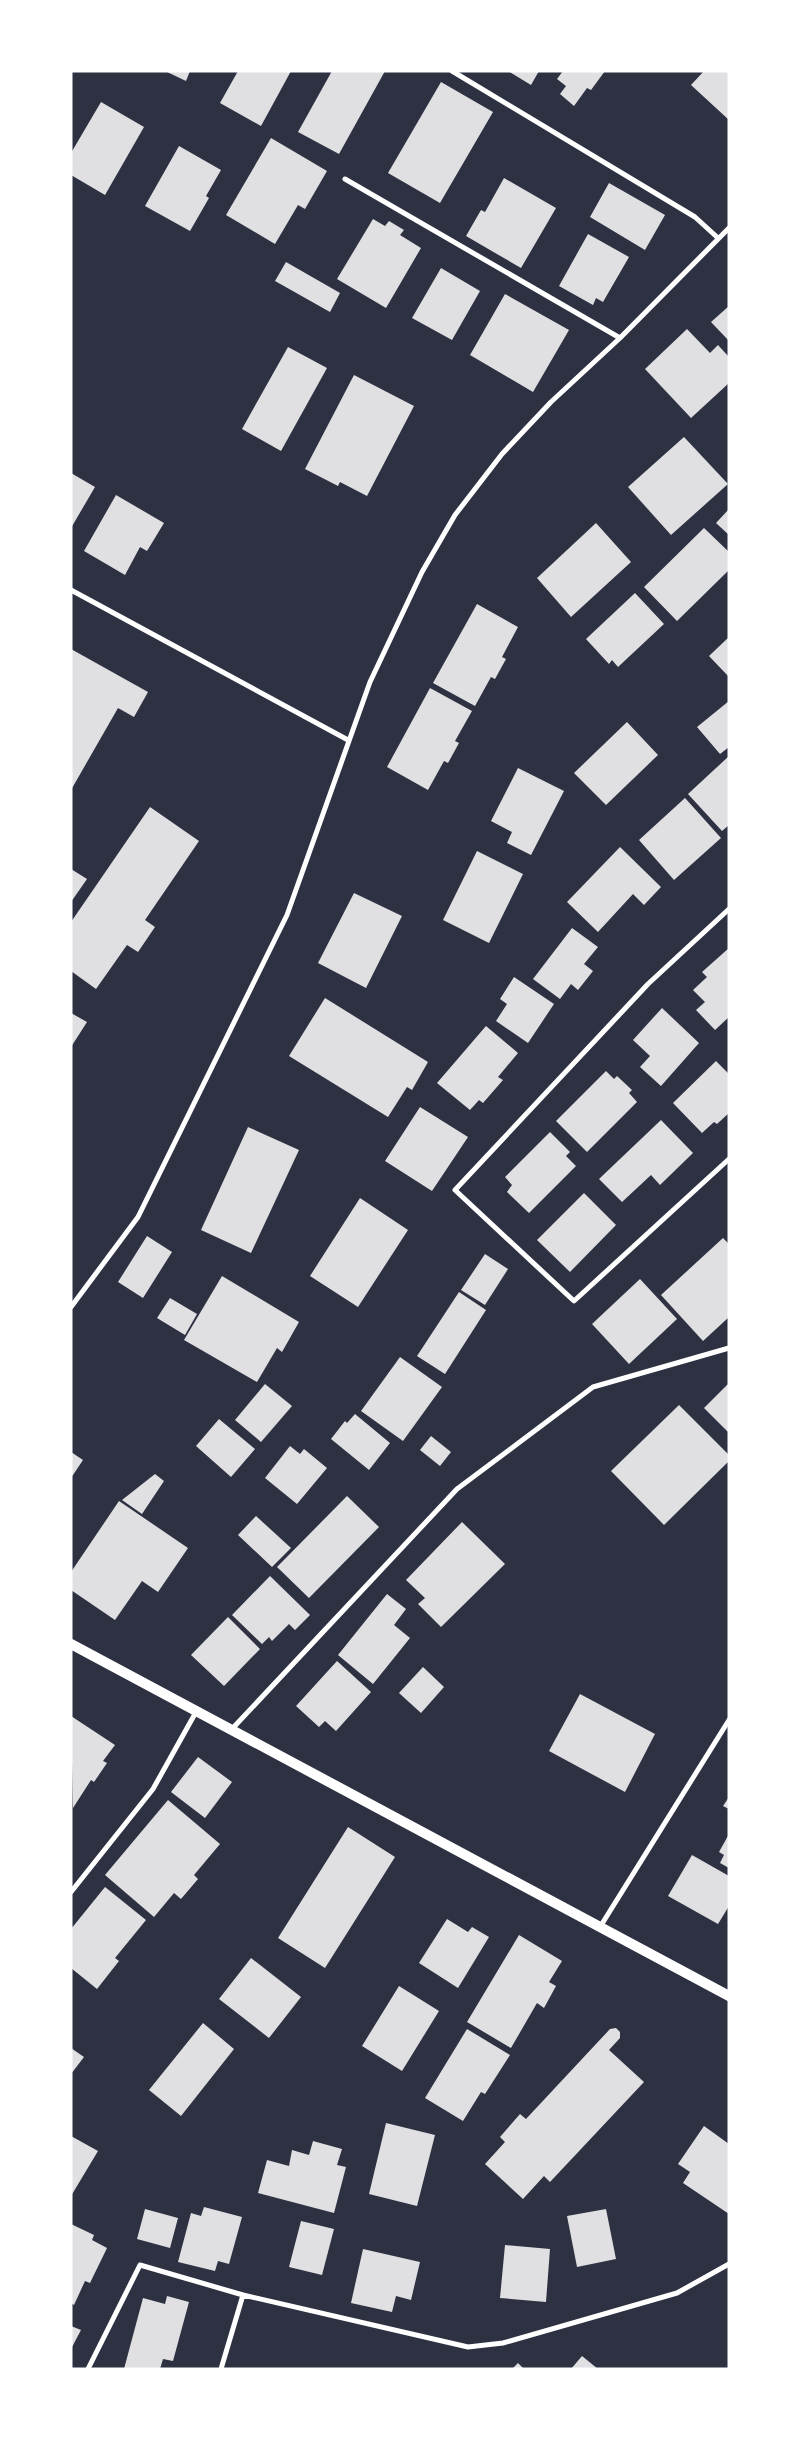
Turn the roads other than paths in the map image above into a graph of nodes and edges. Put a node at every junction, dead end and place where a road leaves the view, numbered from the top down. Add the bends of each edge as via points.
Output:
1 (452, 71) edge
2 (345, 179) dead end
3 (729, 228) edge
4 (718, 238) junction
5 (620, 338) junction
6 (71, 590) edge
7 (348, 740) junction
8 (729, 910) edge
9 (729, 1159) edge
10 (71, 1307) edge
11 (729, 1348) edge
12 (71, 1644) edge
13 (196, 1712) junction
14 (729, 1720) edge
15 (231, 1731) junction
16 (71, 1892) edge
17 (600, 1928) junction
18 (729, 1996) edge
19 (729, 2264) edge
20 (243, 2295) junction
21 (88, 2369) edge
22 (221, 2369) edge

1 - 4 street via 695,217
2 - 5 street
3 - 4 street
4 - 5 street
5 - 7 street via 551,402 502,454 455,515 393,629
6 - 7 street
7 - 10 street via 287,915 138,1217
8 - 9 street via 648,984 455,1190 574,1302
11 - 15 street via 592,1387 458,1489
12 - 13 main road
13 - 15 main road
13 - 16 street via 152,1790
14 - 17 street
15 - 17 main road
17 - 18 main road
19 - 20 street via 677,2293 503,2343 468,2347
20 - 21 street via 140,2265
20 - 22 street

